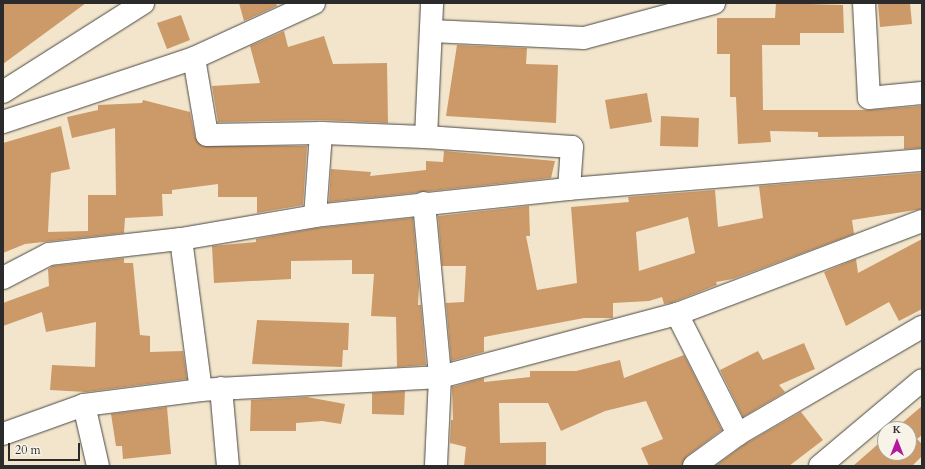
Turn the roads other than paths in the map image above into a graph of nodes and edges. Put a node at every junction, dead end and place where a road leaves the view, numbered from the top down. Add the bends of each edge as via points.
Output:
1 (143, 3) edge
2 (314, 3) edge
3 (432, 3) edge
4 (714, 3) edge
5 (864, 3) edge
6 (431, 31) junction
7 (194, 58) junction
8 (3, 92) edge
9 (922, 93) edge
10 (3, 122) edge
11 (321, 133) junction
12 (426, 137) junction
13 (922, 160) edge
14 (569, 189) junction
15 (424, 203) junction
16 (315, 216) junction
17 (922, 221) edge
18 (181, 238) junction
19 (3, 278) edge
20 (677, 314) junction
21 (922, 328) edge
22 (440, 377) junction
23 (922, 380) edge
24 (211, 389) junction
25 (84, 405) junction
26 (3, 434) edge
27 (738, 434) junction
28 (696, 465) edge
29 (98, 466) edge
30 (228, 466) edge
31 (436, 466) edge
32 (820, 466) edge

1 - 8 street
2 - 7 street
3 - 6 street
4 - 6 street via 584,38
5 - 9 street via 869,98
6 - 12 street
7 - 10 street
7 - 11 street via 207,135
11 - 12 street
11 - 16 street
12 - 14 street via 572,147
13 - 14 street
14 - 15 street
15 - 16 street
15 - 22 street
16 - 18 street
17 - 20 street
18 - 19 street via 49,254
18 - 24 street
20 - 22 street
20 - 27 street
21 - 27 street
22 - 24 street
22 - 31 street
23 - 32 street
24 - 25 street
24 - 30 street
25 - 26 street
25 - 29 street
27 - 28 street

